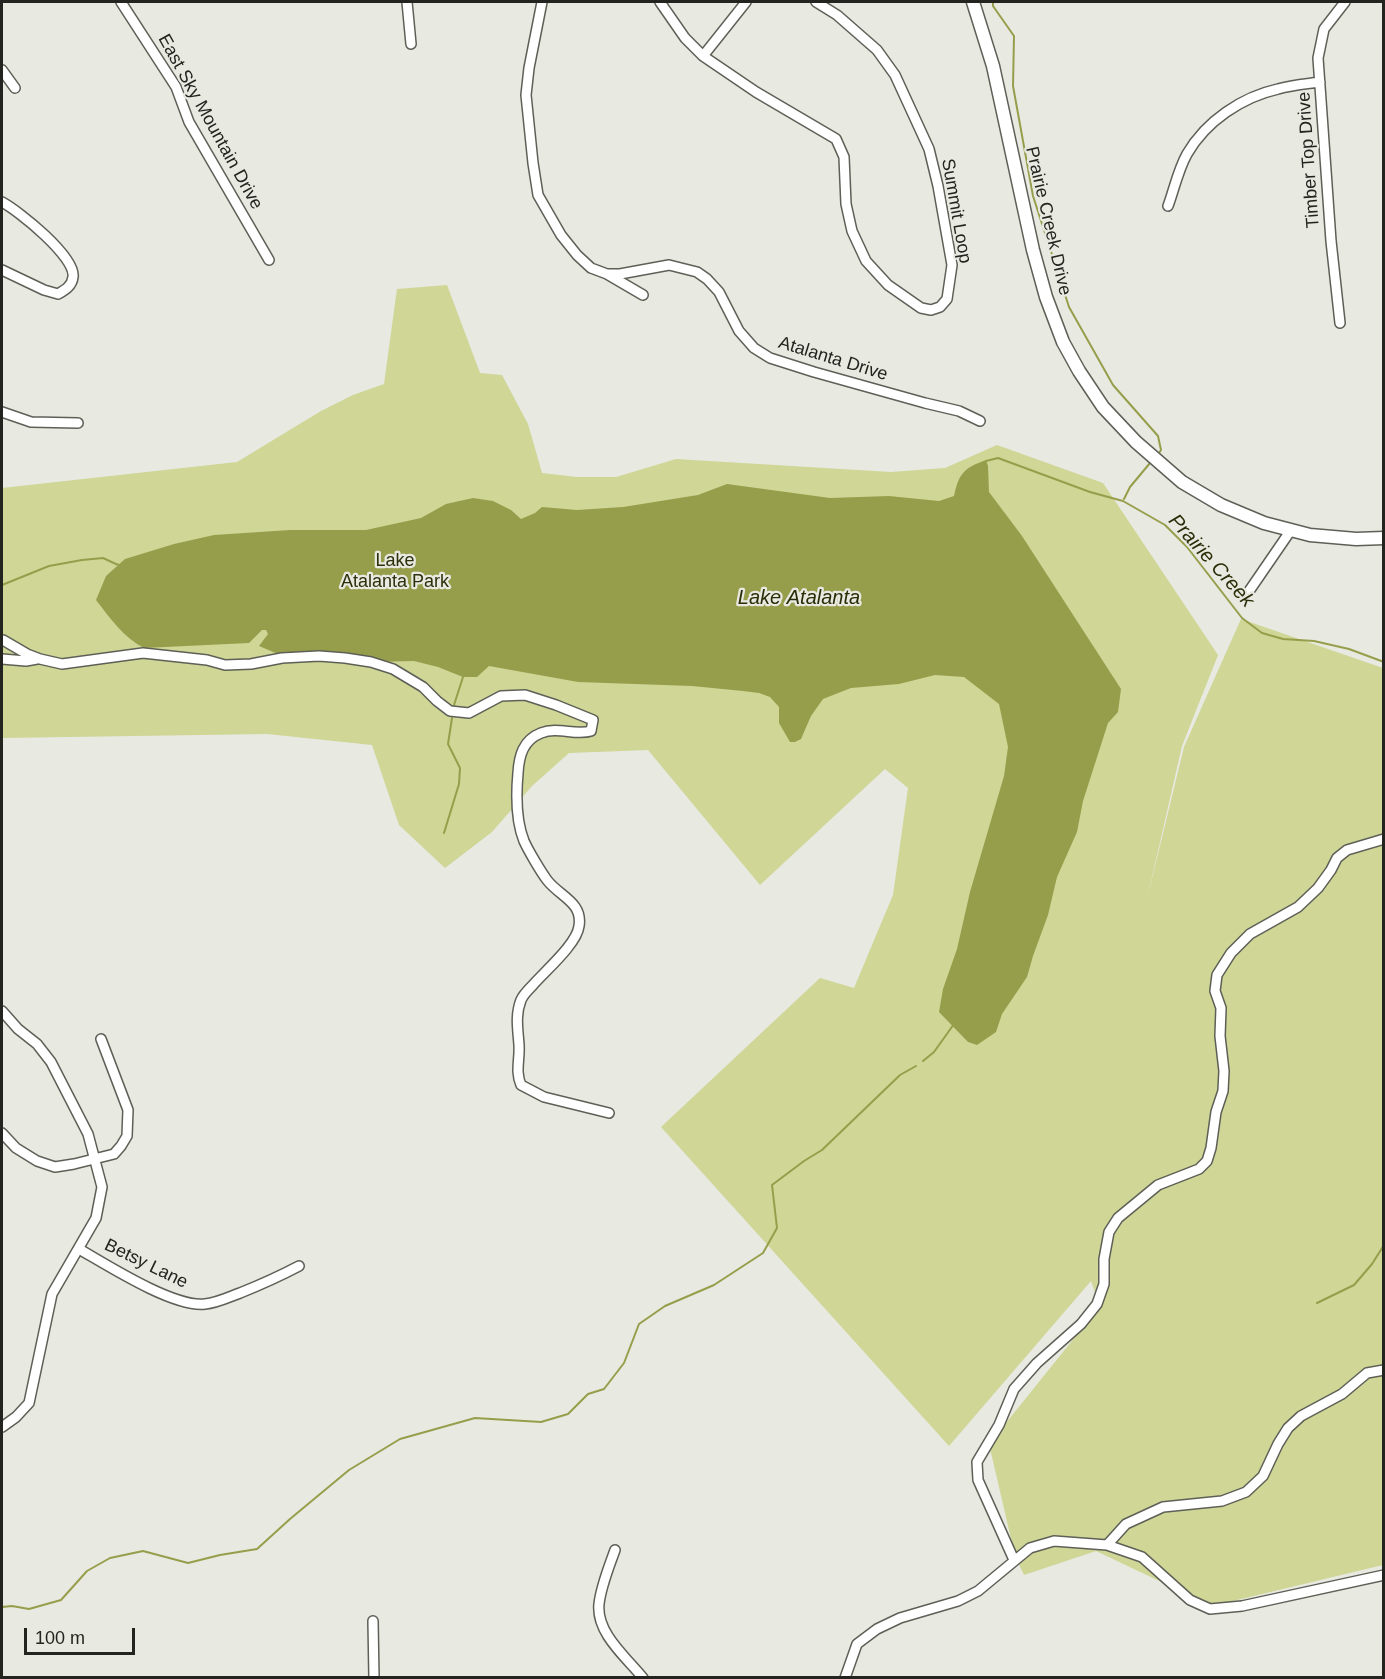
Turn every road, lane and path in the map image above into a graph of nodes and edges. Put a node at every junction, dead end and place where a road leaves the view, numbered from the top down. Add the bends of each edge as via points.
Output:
1 (121, 2) edge
2 (407, 2) edge
3 (542, 2) edge
4 (660, 2) edge
5 (746, 2) edge
6 (816, 2) edge
7 (973, 2) edge
8 (1345, 2) edge
9 (411, 44) dead end
10 (703, 56) junction
11 (2, 70) edge
12 (1320, 82) junction
13 (15, 88) dead end
14 (2, 202) edge
15 (1168, 207) dead end
16 (269, 260) dead end
17 (2, 270) edge
18 (607, 274) junction
19 (643, 295) dead end
20 (1340, 323) dead end
21 (2, 412) edge
22 (980, 421) dead end
23 (78, 423) dead end
24 (1291, 530) junction
25 (1383, 538) edge
26 (1245, 597) dead end
27 (2, 639) edge
28 (2, 658) edge
29 (40, 659) junction
30 (1383, 839) edge
31 (2, 1011) edge
32 (101, 1039) dead end
33 (609, 1113) dead end
34 (2, 1132) edge
35 (95, 1159) junction
36 (79, 1249) junction
37 (299, 1266) dead end
38 (1383, 1370) edge
39 (2, 1427) edge
40 (1107, 1545) junction
41 (615, 1550) dead end
42 (1014, 1560) junction
43 (1383, 1575) edge
44 (373, 1621) dead end
45 (374, 1677) edge
46 (643, 1677) edge
47 (845, 1677) edge

1 - 16 street, East Sky Mountain Drive via 176,87 189,122
2 - 9 street
3 - 18 street via 526,95 538,195 577,255 591,268
4 - 10 street, Summit Loop
5 - 10 street
6 - 10 street, Summit Loop via 837,15 883,58 895,75 928,149 952,265 949,289 940,307 921,308 888,285 866,261 852,231 846,204 844,157 836,139
7 - 24 main road, Prairie Creek Drive via 993,66 1046,297 1079,371 1103,407 1182,482 1221,505
8 - 12 street, Timber Top Drive via 1324,29 1318,58
11 - 13 street
12 - 15 street via 1277,89 1220,116 1186,156
12 - 20 street, Timber Top Drive
14 - 17 street via 38,228 71,266 73,277 69,287 58,294
18 - 19 street
18 - 22 street, Atalanta Drive via 669,265 697,272 719,292 738,331 770,358 959,411
21 - 23 street via 31,422
24 - 25 main road, Prairie Creek Drive via 1310,535
24 - 26 street
27 - 28 street via 6,651
27 - 29 street
28 - 29 street
29 - 33 street via 62,664 143,653 225,665 282,658 345,658 393,669 423,687 450,711 470,713 501,696 525,695 593,720 591,731 560,729 541,733 527,742 519,758 518,816 524,841 547,880 577,908 580,918 579,929 568,947 522,998 517,1015 517,1075 521,1085 544,1096
30 - 42 street via 1347,850 1337,858 1318,888 1298,907 1250,934 1217,975 1223,1092 1207,1161 1199,1169 1158,1185 1118,1218 1108,1232 1104,1284 1097,1304 1014,1389 977,1462 978,1480
31 - 35 street via 51,1062 88,1134
32 - 35 street via 128,1110 127,1136 114,1154
34 - 35 street via 16,1148 55,1167
35 - 36 street via 102,1187 96,1218
36 - 37 street, Betsy Lane via 152,1290 204,1305 271,1281
36 - 39 street via 52,1294 29,1403
38 - 40 street via 1367,1373 1342,1394 1287,1428 1263,1476 1246,1492 1222,1501 1163,1507 1126,1524
40 - 42 street via 1054,1541 1030,1548
40 - 43 street via 1142,1557 1190,1600 1210,1609 1242,1606
41 - 46 street via 599,1605 601,1622 611,1641
42 - 47 street via 978,1591 877,1629 857,1644
44 - 45 street

